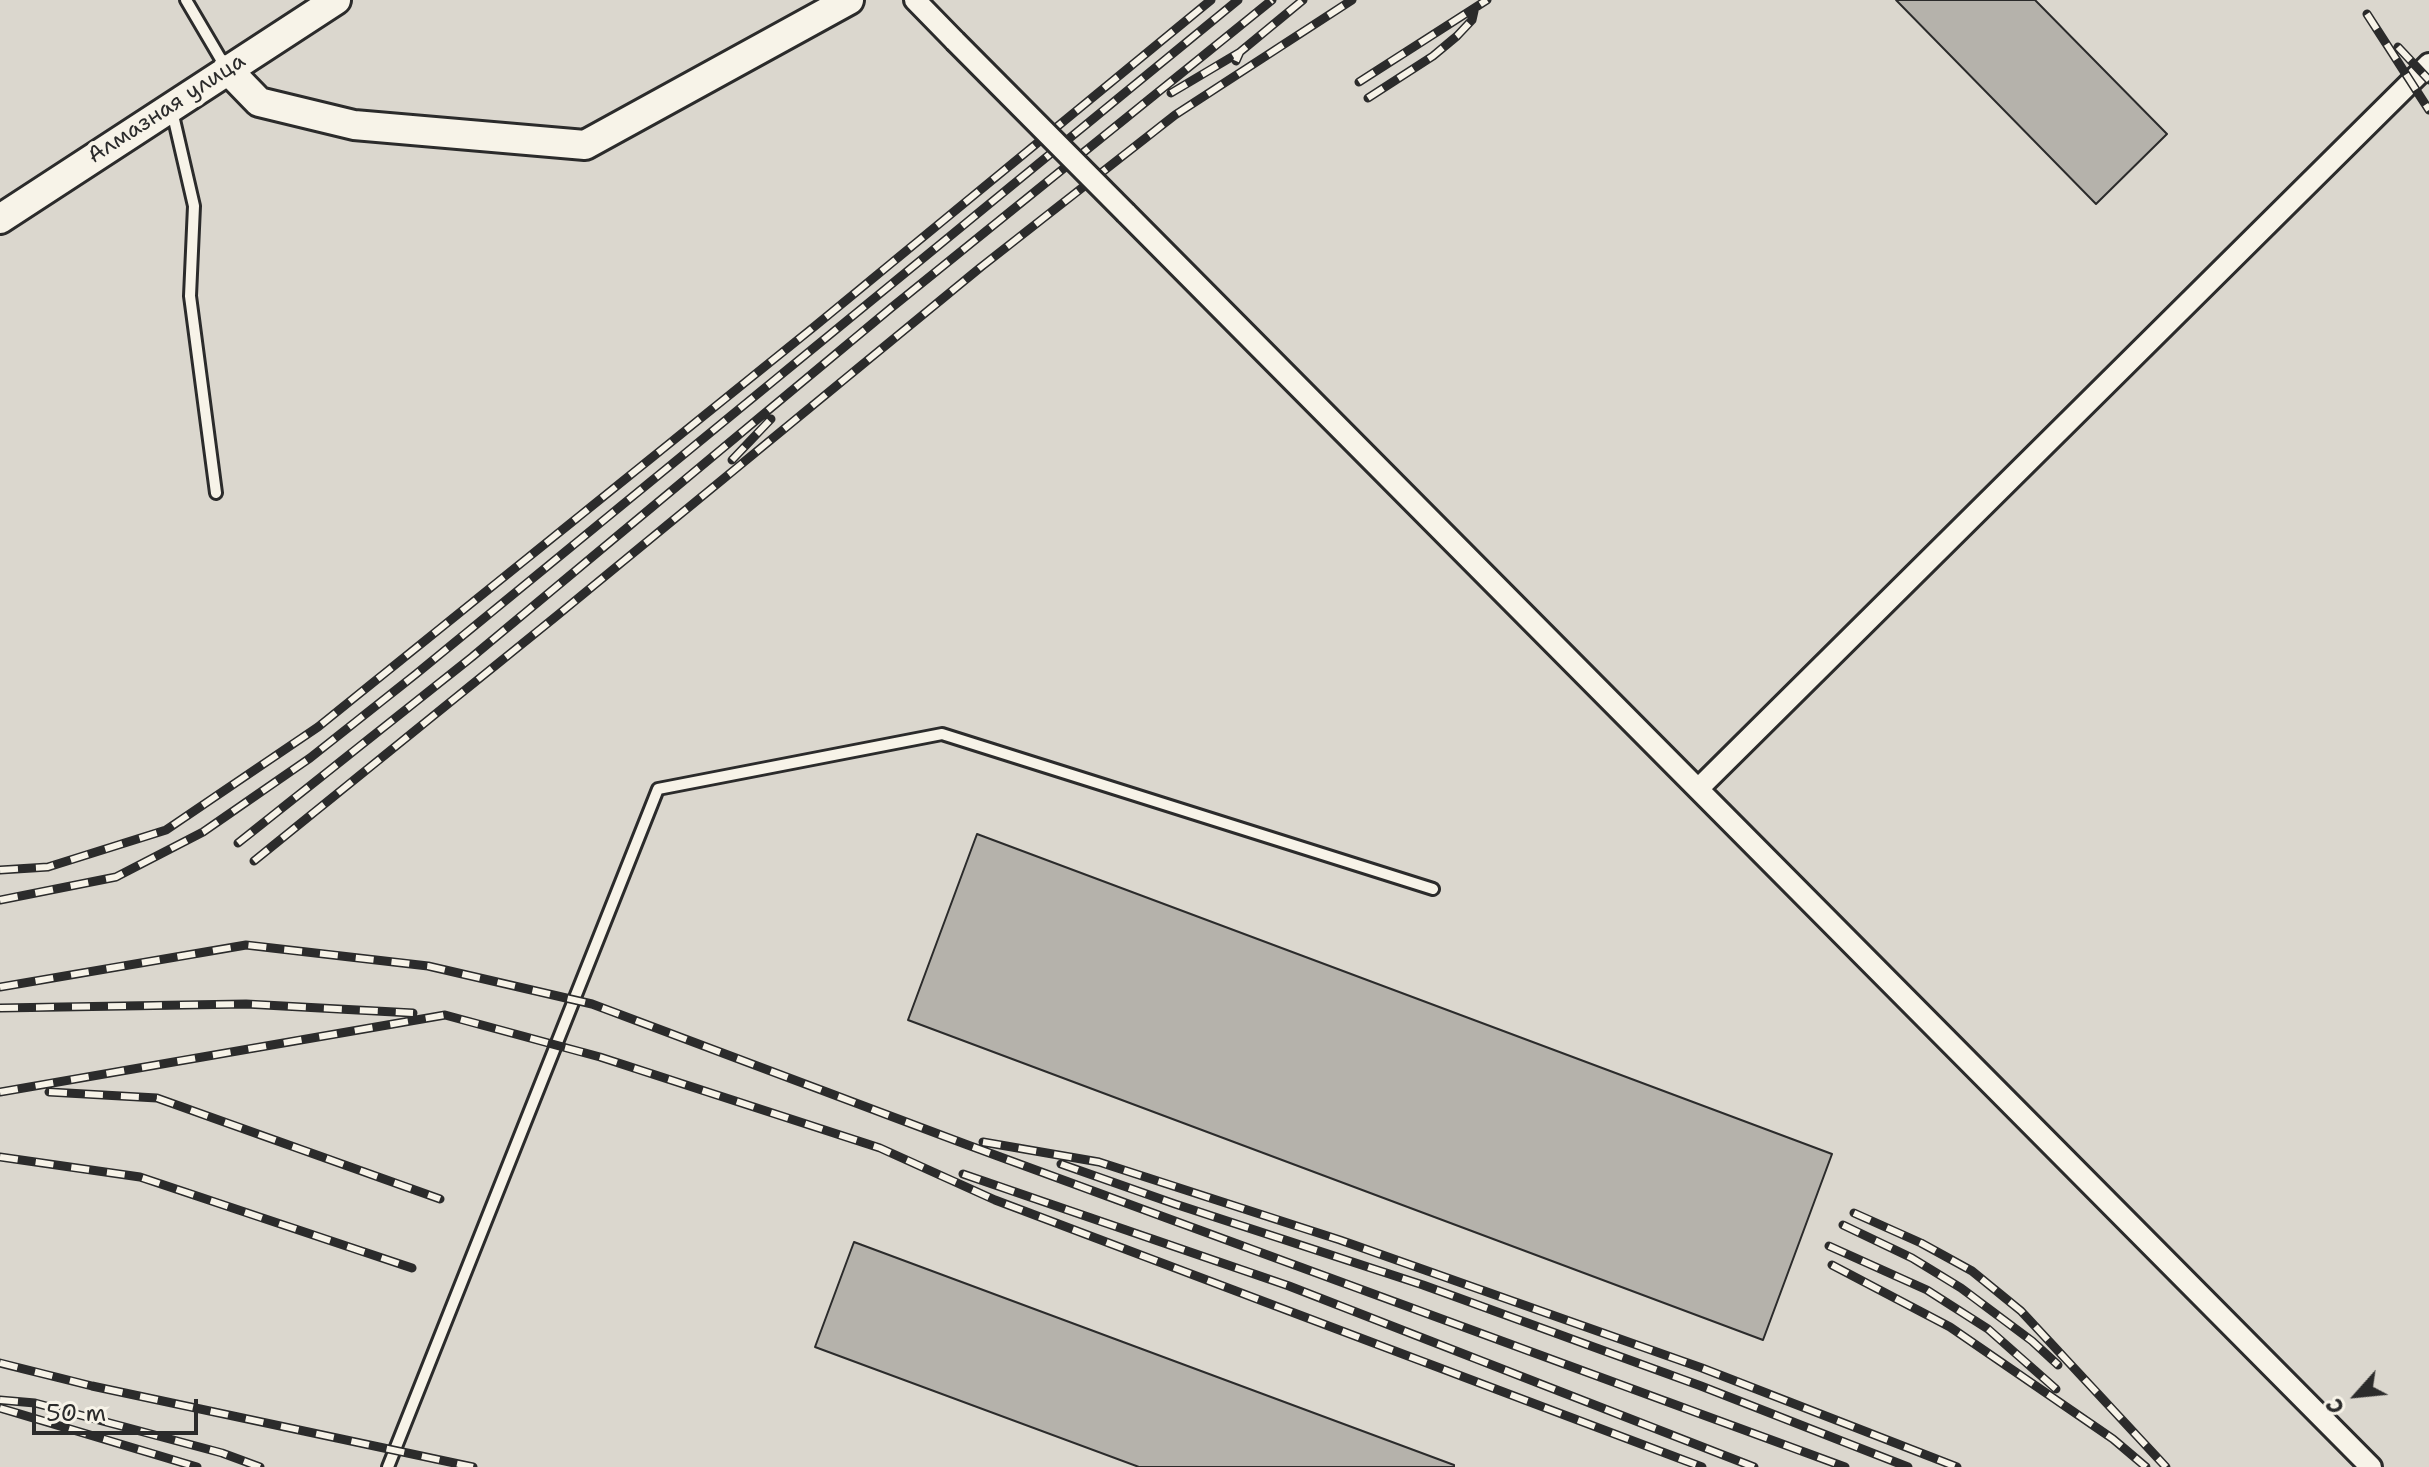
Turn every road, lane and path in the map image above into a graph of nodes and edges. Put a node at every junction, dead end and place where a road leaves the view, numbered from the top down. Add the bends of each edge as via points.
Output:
1 (186, 0) edge
2 (336, 0) edge
3 (849, 0) edge
4 (915, 0) edge
5 (2429, 64) edge
6 (227, 69) junction
7 (171, 107) junction
8 (0, 219) edge
9 (216, 493) dead end
10 (1698, 789) junction
11 (1433, 889) dead end
12 (388, 1467) edge
13 (2371, 1467) edge

1 - 6 lane
2 - 6 street, Алмазная улица
3 - 6 street via 585,145 354,125 259,102
4 - 10 street, bridge
5 - 10 street
6 - 7 street, Алмазная улица
7 - 8 street, Алмазная улица
7 - 9 lane via 194,206 190,296
10 - 13 street
11 - 12 lane via 942,734 658,789

